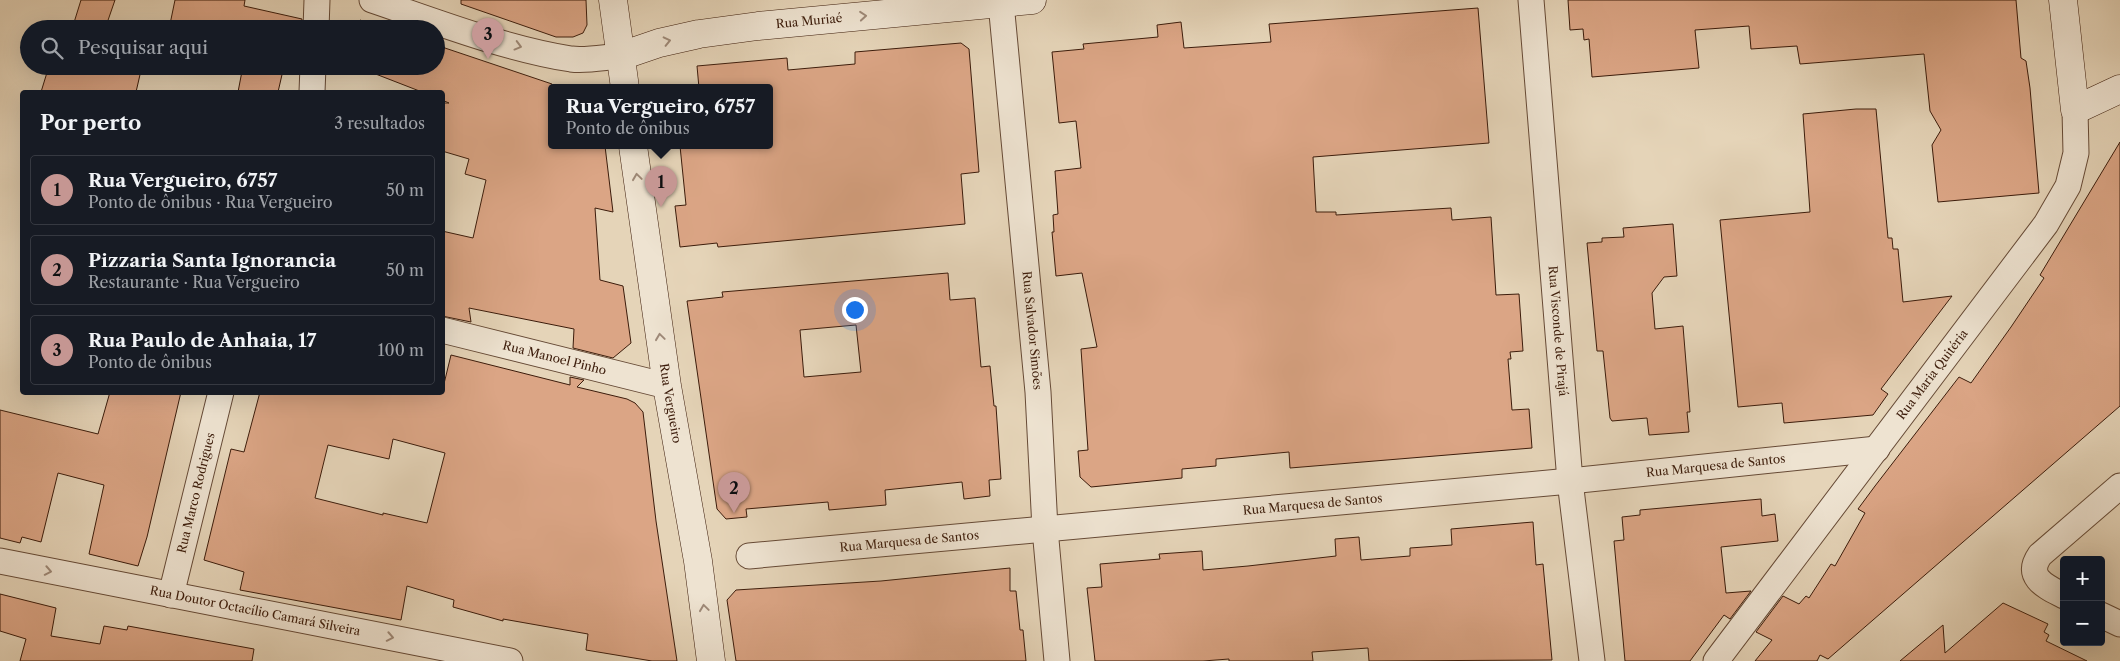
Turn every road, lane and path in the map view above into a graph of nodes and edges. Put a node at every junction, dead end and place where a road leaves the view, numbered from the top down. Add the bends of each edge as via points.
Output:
1 (317, 0) edge
2 (372, 0) edge
3 (613, 0) edge
4 (1032, 0) edge
5 (1531, 0) edge
6 (2063, 0) edge
7 (1001, 1) edge
8 (316, 20) edge
9 (432, 20) edge
10 (445, 24) edge
11 (621, 56) junction
12 (313, 75) edge
13 (624, 84) edge
14 (2120, 89) edge
15 (312, 90) edge
16 (2075, 110) junction
17 (633, 149) edge
18 (445, 331) edge
19 (667, 386) junction
20 (220, 395) edge
21 (1877, 449) junction
22 (1570, 481) junction
23 (2120, 486) edge
24 (1045, 529) junction
25 (749, 556) dead end
26 (0, 561) edge
27 (2060, 594) edge
28 (171, 595) junction
29 (2105, 616) edge
30 (2120, 624) edge
31 (709, 659) edge
32 (510, 661) edge
33 (1057, 661) edge
34 (1592, 661) edge
35 (1716, 661) edge

1 - 8 street
2 -> 9 street
3 - 11 main road
4 - 7 main road, Rua Muriaé
5 - 22 street, Rua Visconde de Pirajá
6 - 16 main road
11 -> 7 main road, Rua Muriaé via 699,34
7 - 24 street, Rua Salvador Simões via 1038,392
10 -> 11 street via 493,40 573,59
11 - 13 main road
12 - 15 street
14 - 16 main road
16 - 21 street, Rua Maria Quitéria via 2076,153 2068,186 2046,224
19 -> 17 main road, Rua Vergueiro
18 - 19 street, Rua Manoel Pinho
31 -> 19 main road, Rua Vergueiro via 698,561
20 - 28 street, Rua Marco Rodrigues
21 - 22 street, Rua Marquesa de Santos
21 - 35 street, Rua Maria Quitéria
22 - 24 street, Rua Marquesa de Santos
22 - 34 street, Rua Visconde de Pirajá
23 - 27 street via 2035,562 2041,585
24 - 25 street, Rua Marquesa de Santos
24 - 33 street, Rua Salvador Simões
26 -> 28 street, Rua Doutor Octacílio Camará Silveira
28 -> 32 street, Rua Doutor Octacílio Camará Silveira
29 - 30 street

